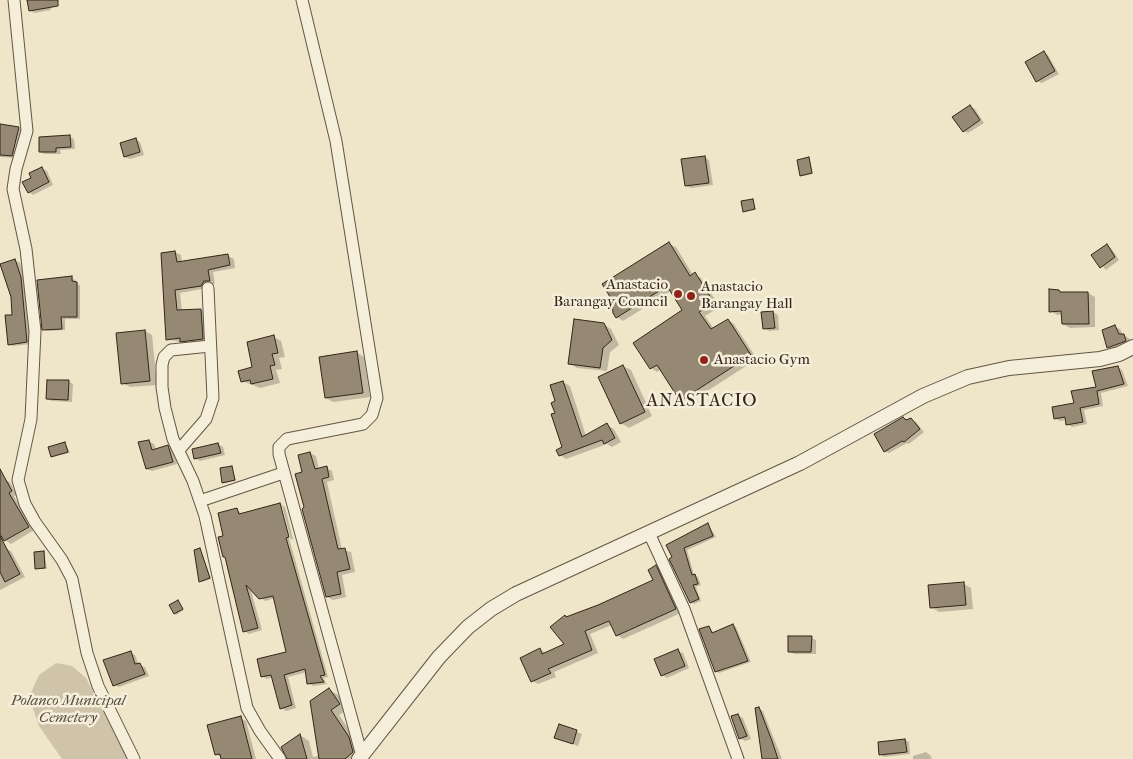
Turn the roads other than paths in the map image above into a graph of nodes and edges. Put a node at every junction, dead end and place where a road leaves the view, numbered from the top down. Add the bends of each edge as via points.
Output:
1 (14, 0) edge
2 (302, 0) edge
3 (208, 288) dead end
4 (210, 346) junction
5 (1133, 347) edge
6 (179, 450) junction
7 (283, 473) junction
8 (200, 500) junction
9 (649, 533) junction
10 (361, 758) edge
11 (134, 759) edge
12 (280, 759) edge
13 (738, 759) edge

1 - 11 street via 27,131 13,189 26,249 35,331 31,419 18,480 25,504 72,579 87,653 98,686
2 - 7 street via 336,141 377,398 372,415 363,424 282,442 279,454
3 - 4 street
4 - 6 street via 214,390 211,409 198,431
4 - 6 street via 172,350 164,357 162,387 168,424
5 - 9 street via 1100,359 1009,368 968,376 923,396 800,463
6 - 8 street
7 - 8 street
7 - 10 street
8 - 12 street via 248,708
9 - 10 street via 567,569 491,608 439,656
9 - 13 street via 684,610

